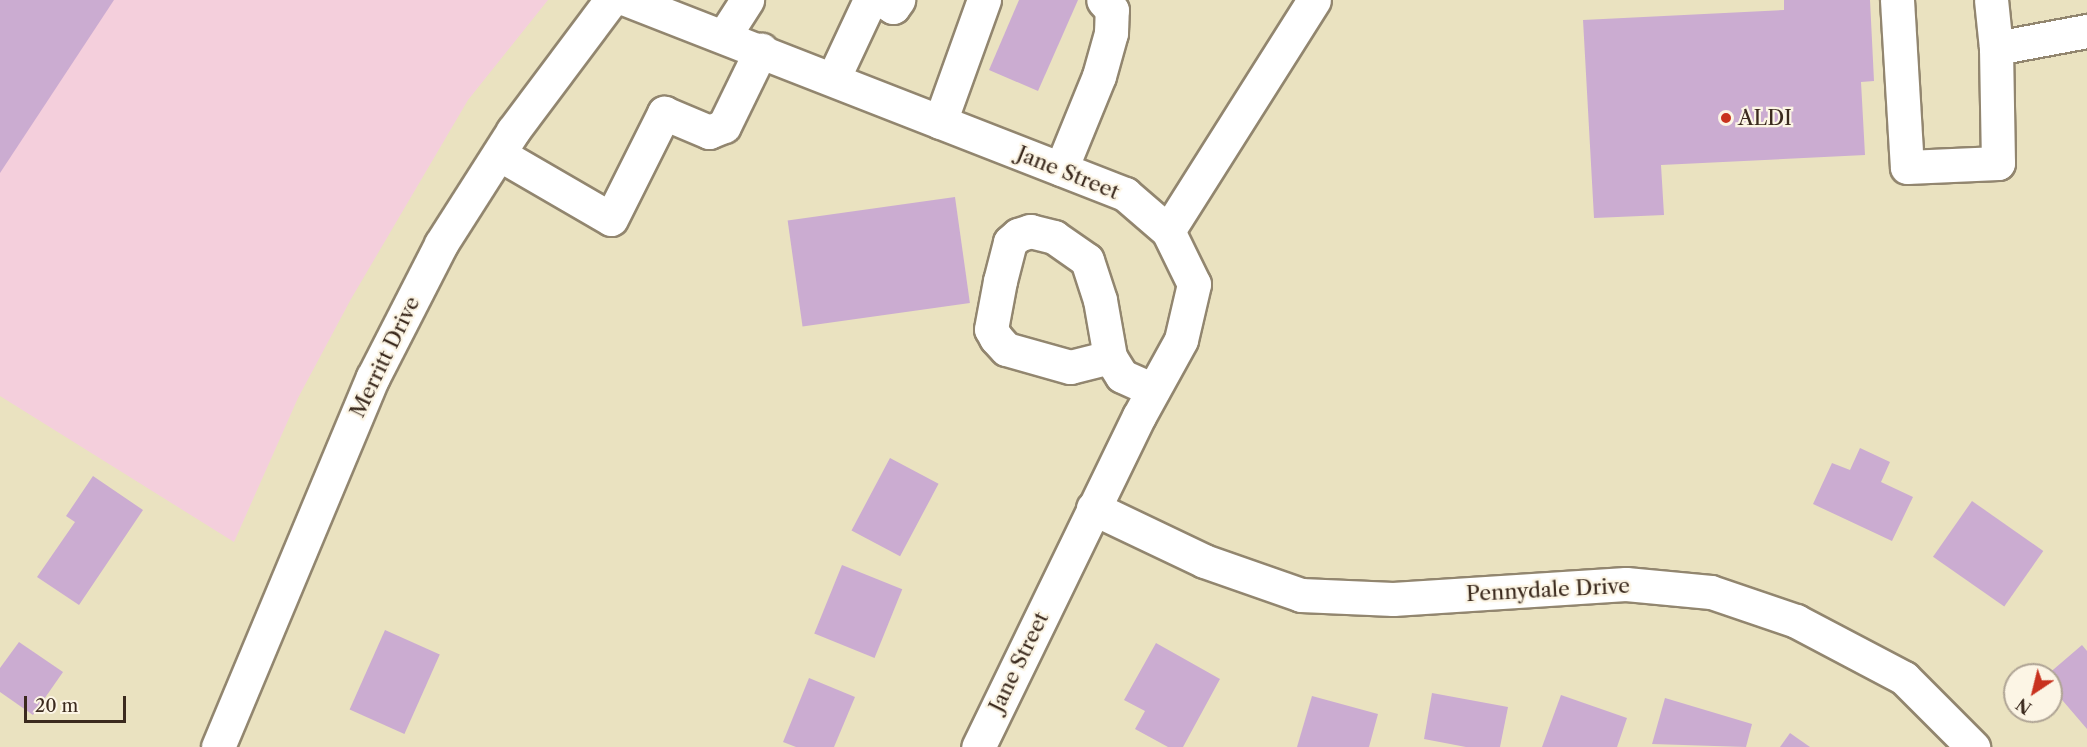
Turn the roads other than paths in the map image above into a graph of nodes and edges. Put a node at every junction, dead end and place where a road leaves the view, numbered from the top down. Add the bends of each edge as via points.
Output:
1 (611, 0) edge
2 (628, 0) edge
3 (747, 0) edge
4 (870, 0) edge
5 (882, 0) edge
6 (898, 0) edge
7 (984, 0) edge
8 (1103, 0) edge
9 (1314, 0) edge
10 (1897, 0) edge
11 (1991, 0) edge
12 (2087, 31) edge
13 (724, 36) junction
14 (1996, 48) junction
15 (761, 50) junction
16 (833, 78) junction
17 (940, 122) junction
18 (498, 154) junction
19 (1060, 169) junction
20 (1168, 231) junction
21 (1110, 357) dead end
22 (1153, 390) junction
23 (1093, 508) junction
24 (218, 747) edge
25 (978, 747) edge
26 (1973, 747) edge

1 - 18 street, Merritt Drive
2 - 13 street, Jane Street
3 - 13 street
4 - 16 street
5 - 6 street via 893,7
7 - 17 street
8 - 19 street via 1112,10 1111,33 1099,76
9 - 20 street
10 - 14 street via 1907,167 1998,163
11 - 14 street
12 - 14 street
13 - 15 street, Jane Street
15 - 16 street, Jane Street
15 - 18 street via 724,126 709,132 664,113 611,219
16 - 17 street, Jane Street
17 - 19 street, Jane Street
18 - 24 street, Merritt Drive via 441,244 373,377
19 - 20 street, Jane Street via 1125,194
20 - 22 street, Jane Street via 1194,284 1181,340
21 - 22 street via 1122,376
22 - 23 street, Jane Street
23 - 25 street, Jane Street
23 - 26 street, Pennydale Drive via 1204,561 1301,595 1393,599 1626,584 1711,592 1796,621 1904,678

